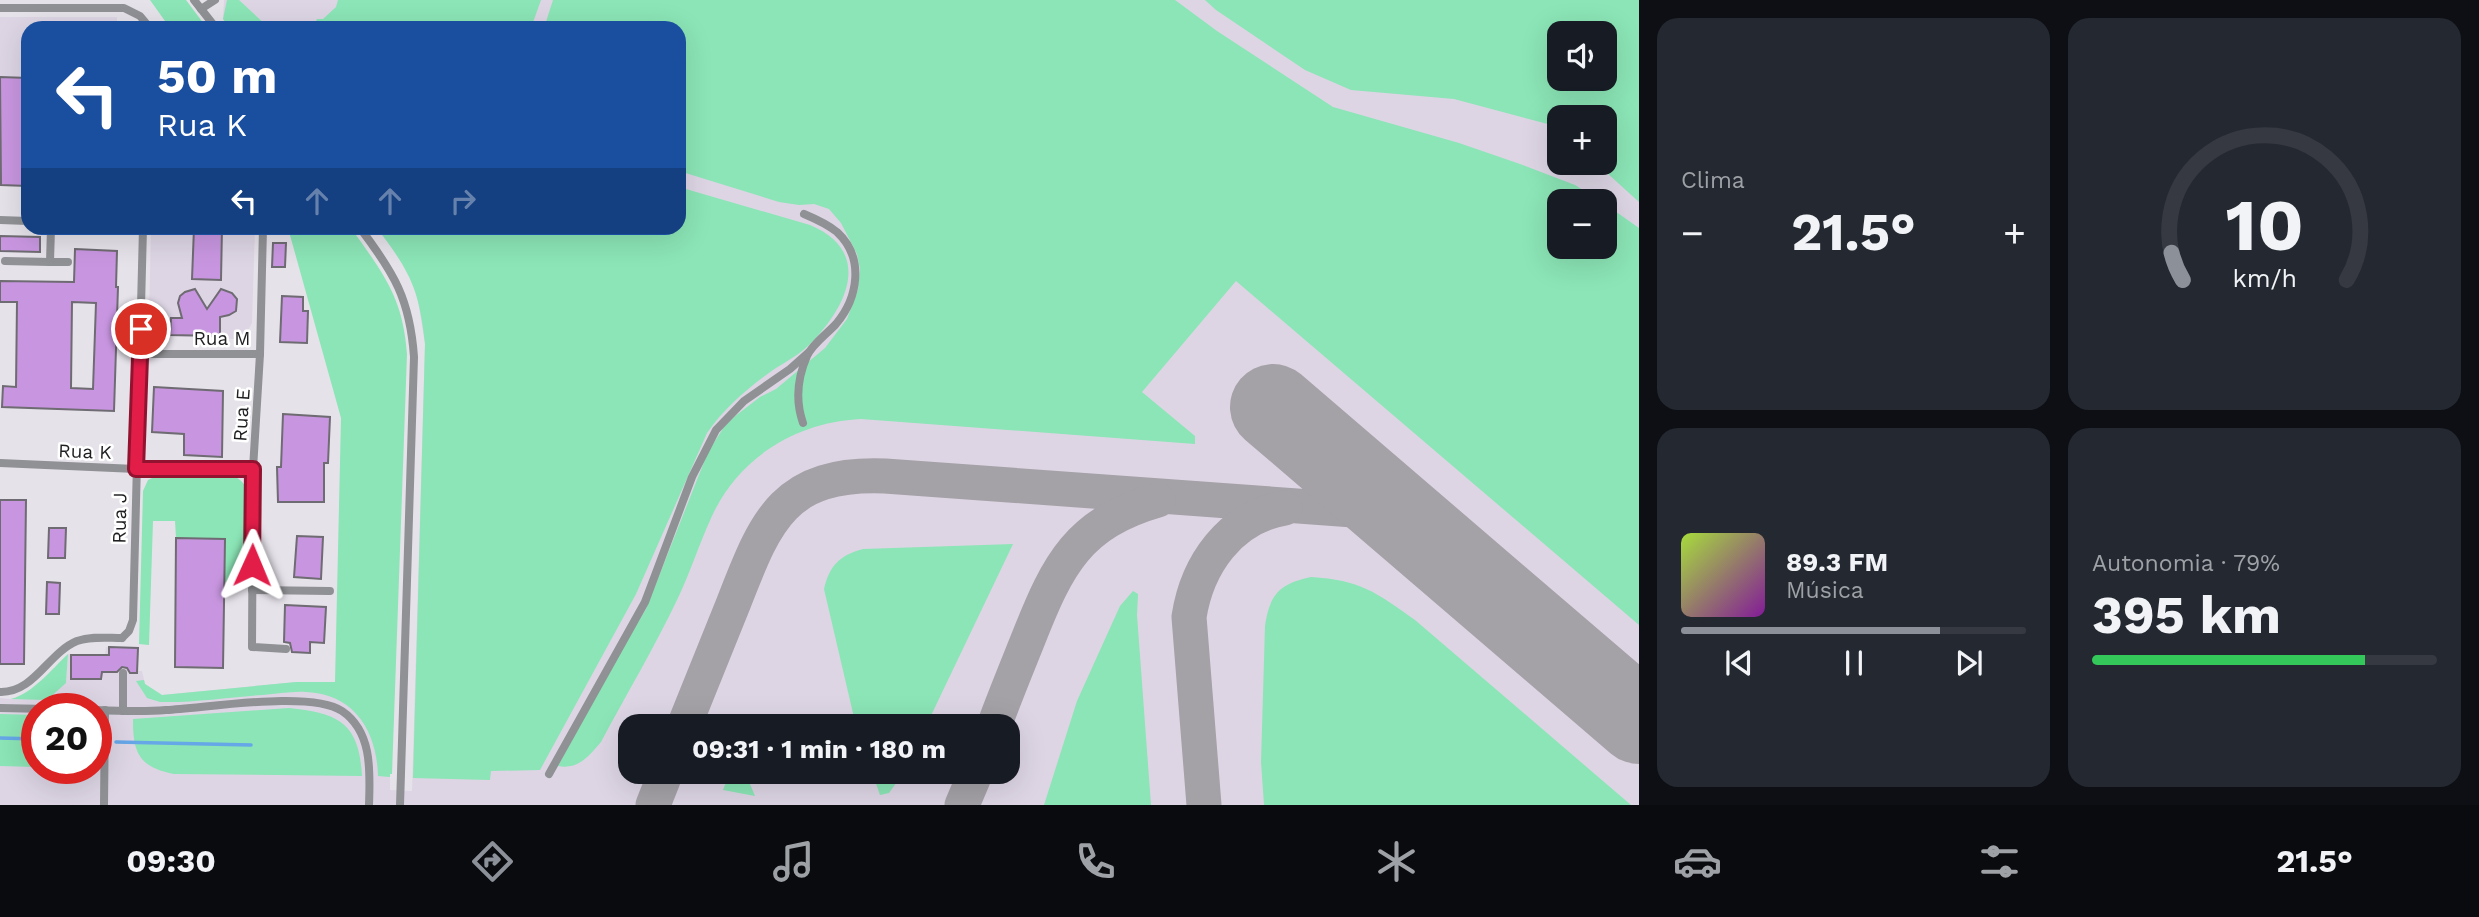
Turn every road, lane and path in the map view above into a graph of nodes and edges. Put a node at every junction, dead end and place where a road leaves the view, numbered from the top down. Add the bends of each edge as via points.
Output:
1 (194, 0) edge
2 (215, 0) edge
3 (0, 8) edge
4 (201, 9) junction
5 (144, 21) edge
6 (210, 21) edge
7 (804, 214) dead end
8 (0, 220) edge
9 (21, 221) edge
10 (51, 235) edge
11 (143, 235) edge
12 (263, 235) edge
13 (365, 235) edge
14 (5, 261) dead end
15 (50, 262) junction
16 (68, 262) dead end
17 (808, 353) junction
18 (141, 354) junction
19 (260, 354) junction
20 (803, 424) dead end
21 (0, 463) edge
22 (136, 469) junction
23 (253, 469) junction
24 (252, 590) junction
25 (330, 591) dead end
26 (286, 649) dead end
27 (123, 673) dead end
28 (0, 692) edge
29 (0, 708) edge
30 (21, 708) edge
31 (112, 710) edge
32 (123, 710) junction
33 (549, 774) dead end
34 (103, 784) edge
35 (104, 805) edge
36 (369, 805) edge
37 (400, 805) edge

1 - 4 lane
2 - 4 lane
3 - 5 lane via 124,8
4 - 6 lane
7 - 17 lane via 845,241 856,279 837,323
8 - 9 lane
10 - 15 lane
11 - 18 lane, Rua J
12 - 19 lane, Rua E
13 - 37 lane via 392,272 413,334
14 - 15 lane
15 - 16 lane
17 - 20 lane via 797,400
17 - 33 lane via 744,401 716,430 692,477 645,602
18 - 19 lane, Rua M
18 - 22 lane, Rua J
19 - 23 lane, Rua E
21 - 22 lane, Rua K
22 - 23 lane, Rua K
22 - 28 lane, Rua J via 130,631 122,643 87,638 74,642 30,682
23 - 24 lane, Rua E
24 - 25 lane
24 - 26 lane, Rua E via 252,647
27 - 32 lane
29 - 30 lane
31 - 32 lane
32 - 36 lane via 303,699 330,705 349,716 363,738 370,763
34 - 35 lane

